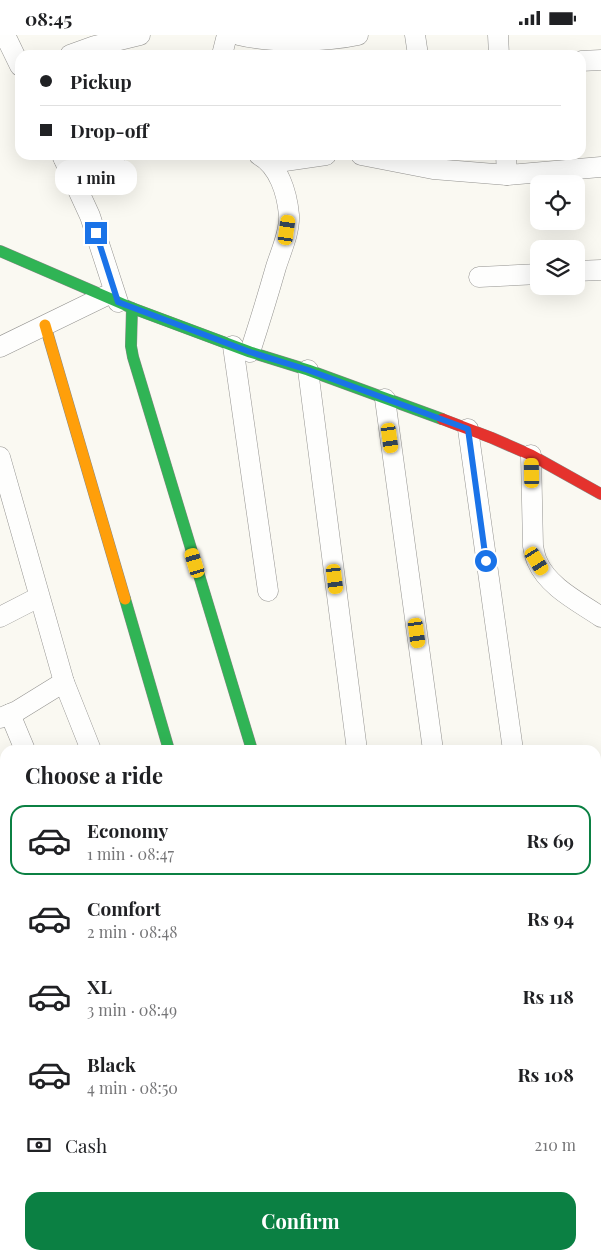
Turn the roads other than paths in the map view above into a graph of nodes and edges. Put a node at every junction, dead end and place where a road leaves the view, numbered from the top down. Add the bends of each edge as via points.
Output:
1 (5, 35) edge
2 (140, 35) edge
3 (227, 35) edge
4 (415, 35) edge
5 (498, 35) edge
6 (251, 36) edge
7 (344, 41) edge
8 (95, 45) edge
9 (82, 50) edge
10 (223, 50) edge
11 (417, 50) edge
12 (499, 50) edge
13 (15, 56) edge
14 (601, 60) edge
15 (586, 61) edge
16 (64, 160) edge
17 (266, 160) edge
18 (412, 160) edge
19 (432, 162) edge
20 (507, 165) edge
21 (601, 167) edge
22 (0, 251) edge
23 (601, 270) edge
24 (585, 271) edge
25 (530, 274) edge
26 (479, 277) dead end
27 (118, 302) junction
28 (45, 325) junction
29 (0, 347) edge
30 (242, 349) junction
31 (308, 370) junction
32 (385, 399) junction
33 (468, 429) junction
34 (531, 455) junction
35 (0, 457) edge
36 (598, 486) edge
37 (268, 591) dead end
38 (39, 597) junction
39 (0, 617) edge
40 (601, 617) edge
41 (64, 682) junction
42 (5, 716) edge
43 (22, 745) edge
44 (89, 745) edge
45 (168, 745) edge
46 (250, 745) edge
47 (356, 745) edge
48 (432, 745) edge
49 (512, 745) edge

1 - 13 street
2 - 8 street
3 - 10 street
4 - 11 street
5 - 12 street
6 - 7 street
8 - 9 street
14 - 15 street
16 - 27 street via 90,216
17 - 30 street via 277,172 289,215 285,240
18 - 19 street
19 - 20 street
20 - 21 street
22 - 27 street
23 - 24 street
25 - 26 street
27 - 28 street
27 - 30 street
27 - 46 street
28 - 29 street
28 - 45 street
30 - 31 street
30 - 37 street
31 - 32 street
31 - 47 street
32 - 33 street
32 - 48 street
33 - 34 street
33 - 49 street
34 - 36 street
34 - 40 street via 533,546 537,561 556,585
35 - 38 street
38 - 39 street
38 - 41 street
41 - 42 street
41 - 44 street
42 - 43 street

